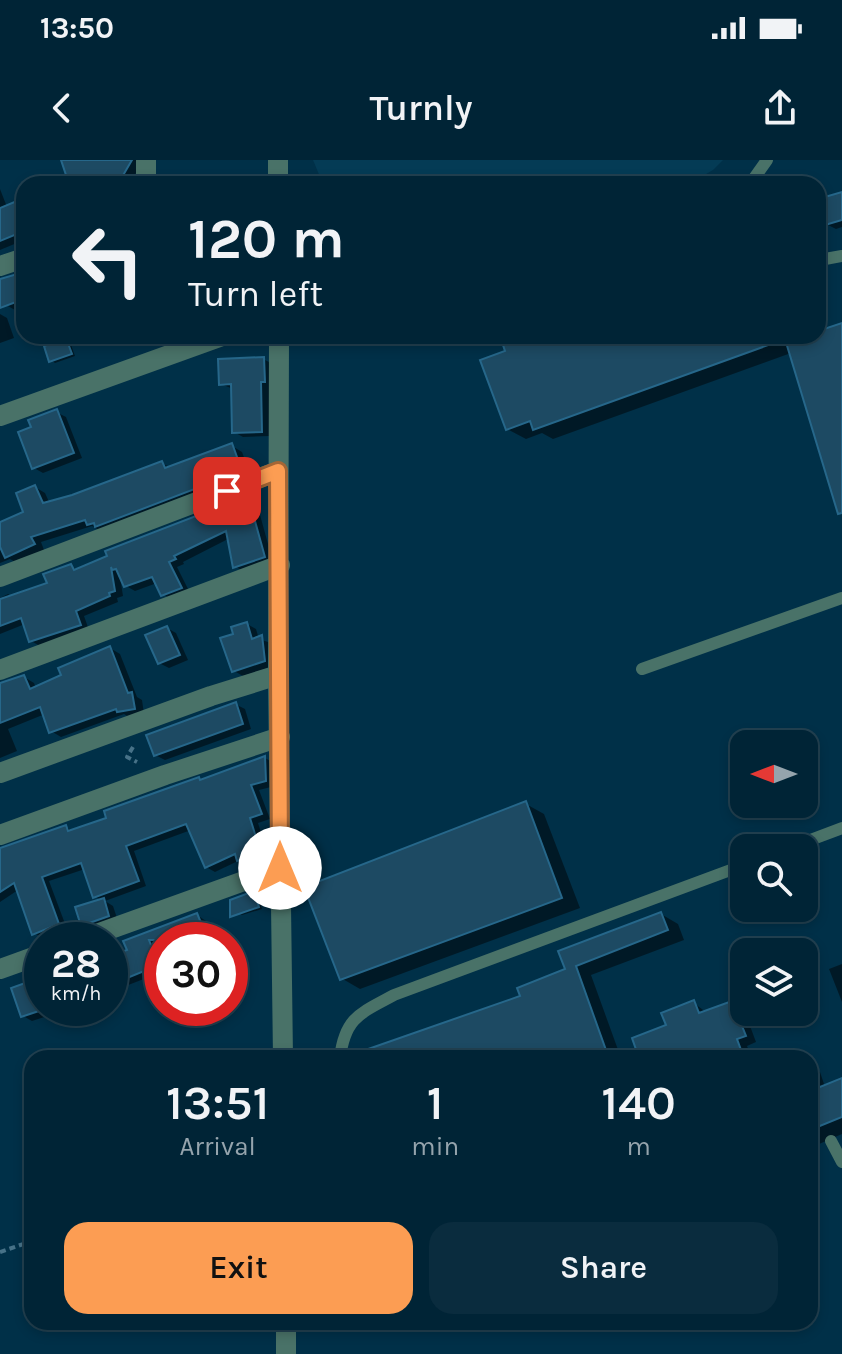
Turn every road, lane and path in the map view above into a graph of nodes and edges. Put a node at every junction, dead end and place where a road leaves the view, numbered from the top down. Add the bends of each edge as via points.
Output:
1 (200, 344) edge
2 (279, 344) edge
3 (0, 416) edge
4 (278, 471) junction
5 (280, 565) junction
6 (0, 577) edge
7 (842, 598) edge
8 (642, 669) dead end
9 (0, 670) edge
10 (278, 675) junction
11 (147, 721) junction
12 (280, 737) junction
13 (0, 773) edge
14 (165, 775) junction
15 (842, 828) edge
16 (0, 835) edge
17 (818, 837) edge
18 (280, 868) junction
19 (730, 870) edge
20 (128, 923) edge
21 (24, 960) edge
22 (0, 969) edge
23 (283, 1050) edge
24 (341, 1050) edge
25 (831, 1141) dead end
26 (842, 1162) edge
27 (24, 1244) edge
28 (0, 1252) edge
29 (286, 1330) edge
30 (286, 1354) edge

1 - 3 street
2 - 4 street
4 - 5 street
4 - 6 street
5 - 9 street
5 - 10 street
7 - 8 lane
10 - 11 street
10 - 12 street
11 - 13 street
11 - 14 path via 127,757
12 - 14 street
12 - 18 street
14 - 16 street
15 - 17 lane
18 - 20 street
18 - 23 street
19 - 24 lane via 394,995 357,1016 342,1037
21 - 22 street
25 - 26 lane
27 - 28 path
29 - 30 street

